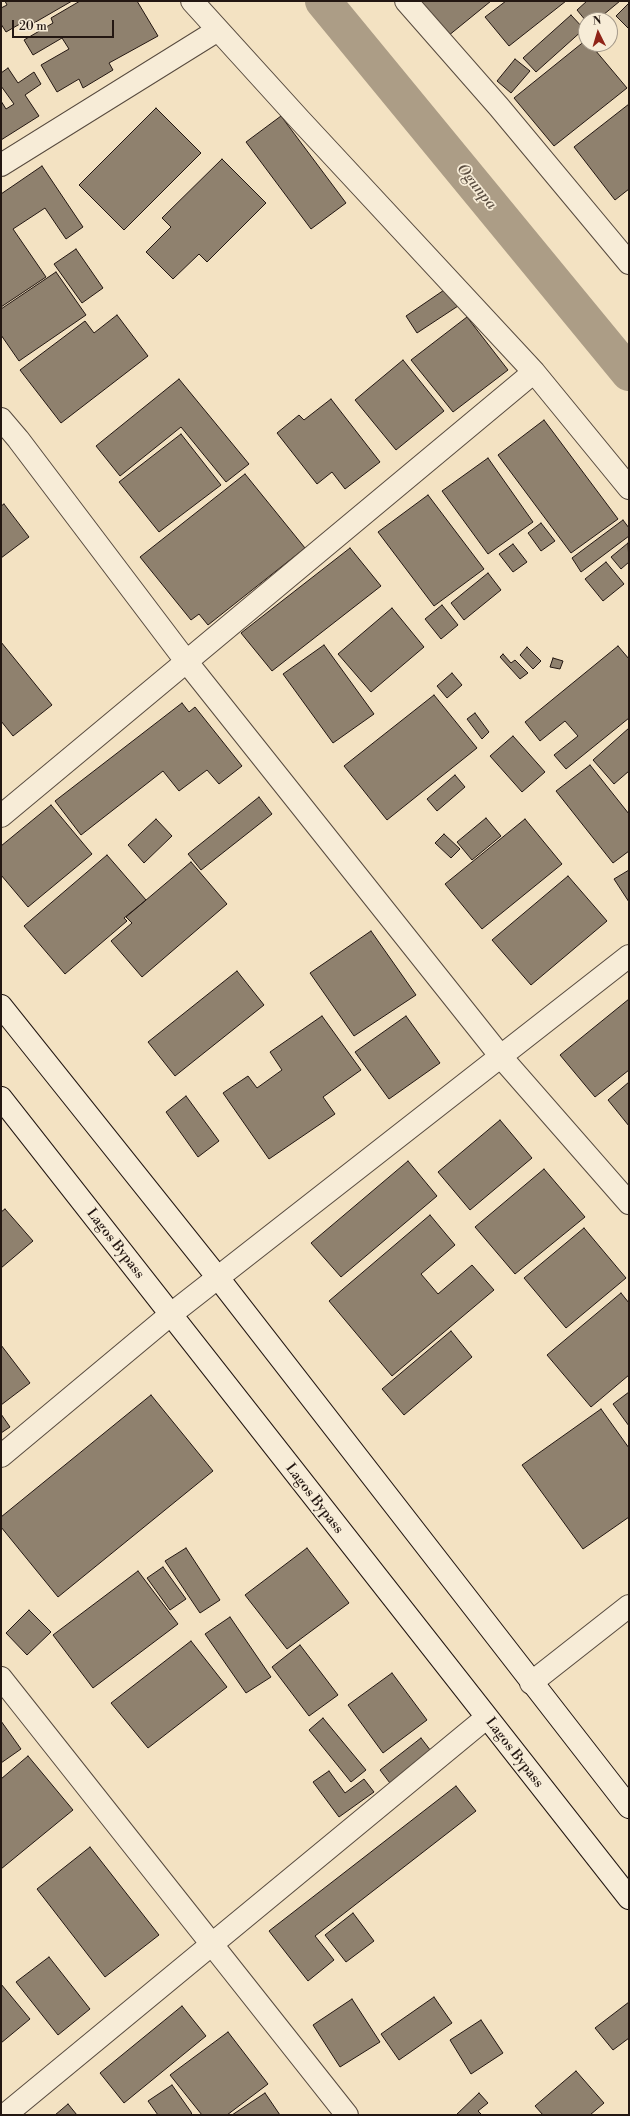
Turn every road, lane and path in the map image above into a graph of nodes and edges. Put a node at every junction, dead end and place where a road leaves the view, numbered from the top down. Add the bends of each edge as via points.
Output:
1 (192, 1) edge
2 (406, 1) edge
3 (218, 30) junction
4 (1, 165) edge
5 (629, 263) edge
6 (534, 372) junction
7 (1, 419) edge
8 (629, 488) edge
9 (186, 661) junction
10 (1, 816) edge
11 (629, 956) edge
12 (1, 1006) edge
13 (502, 1058) junction
14 (1, 1098) edge
15 (629, 1203) edge
16 (218, 1279) junction
17 (170, 1315) junction
18 (1, 1456) edge
19 (629, 1606) edge
20 (1, 1678) edge
21 (531, 1683) junction
22 (486, 1718) junction
23 (629, 1807) edge
24 (629, 1898) edge
25 (214, 1944) junction
26 (5, 2115) edge
27 (347, 2115) edge

1 - 3 street
2 - 5 street via 499,107
3 - 4 street
3 - 6 street
6 - 8 street
6 - 9 street
7 - 9 street
9 - 10 street
9 - 13 street
11 - 13 street
12 - 16 street
13 - 15 street
13 - 16 street
14 - 17 street, Lagos Bypass
16 - 17 street
16 - 21 street
17 - 18 street
17 - 22 street, Lagos Bypass
19 - 21 street
20 - 25 street
21 - 23 street
22 - 24 street, Lagos Bypass
22 - 25 street
25 - 26 street
25 - 27 street

